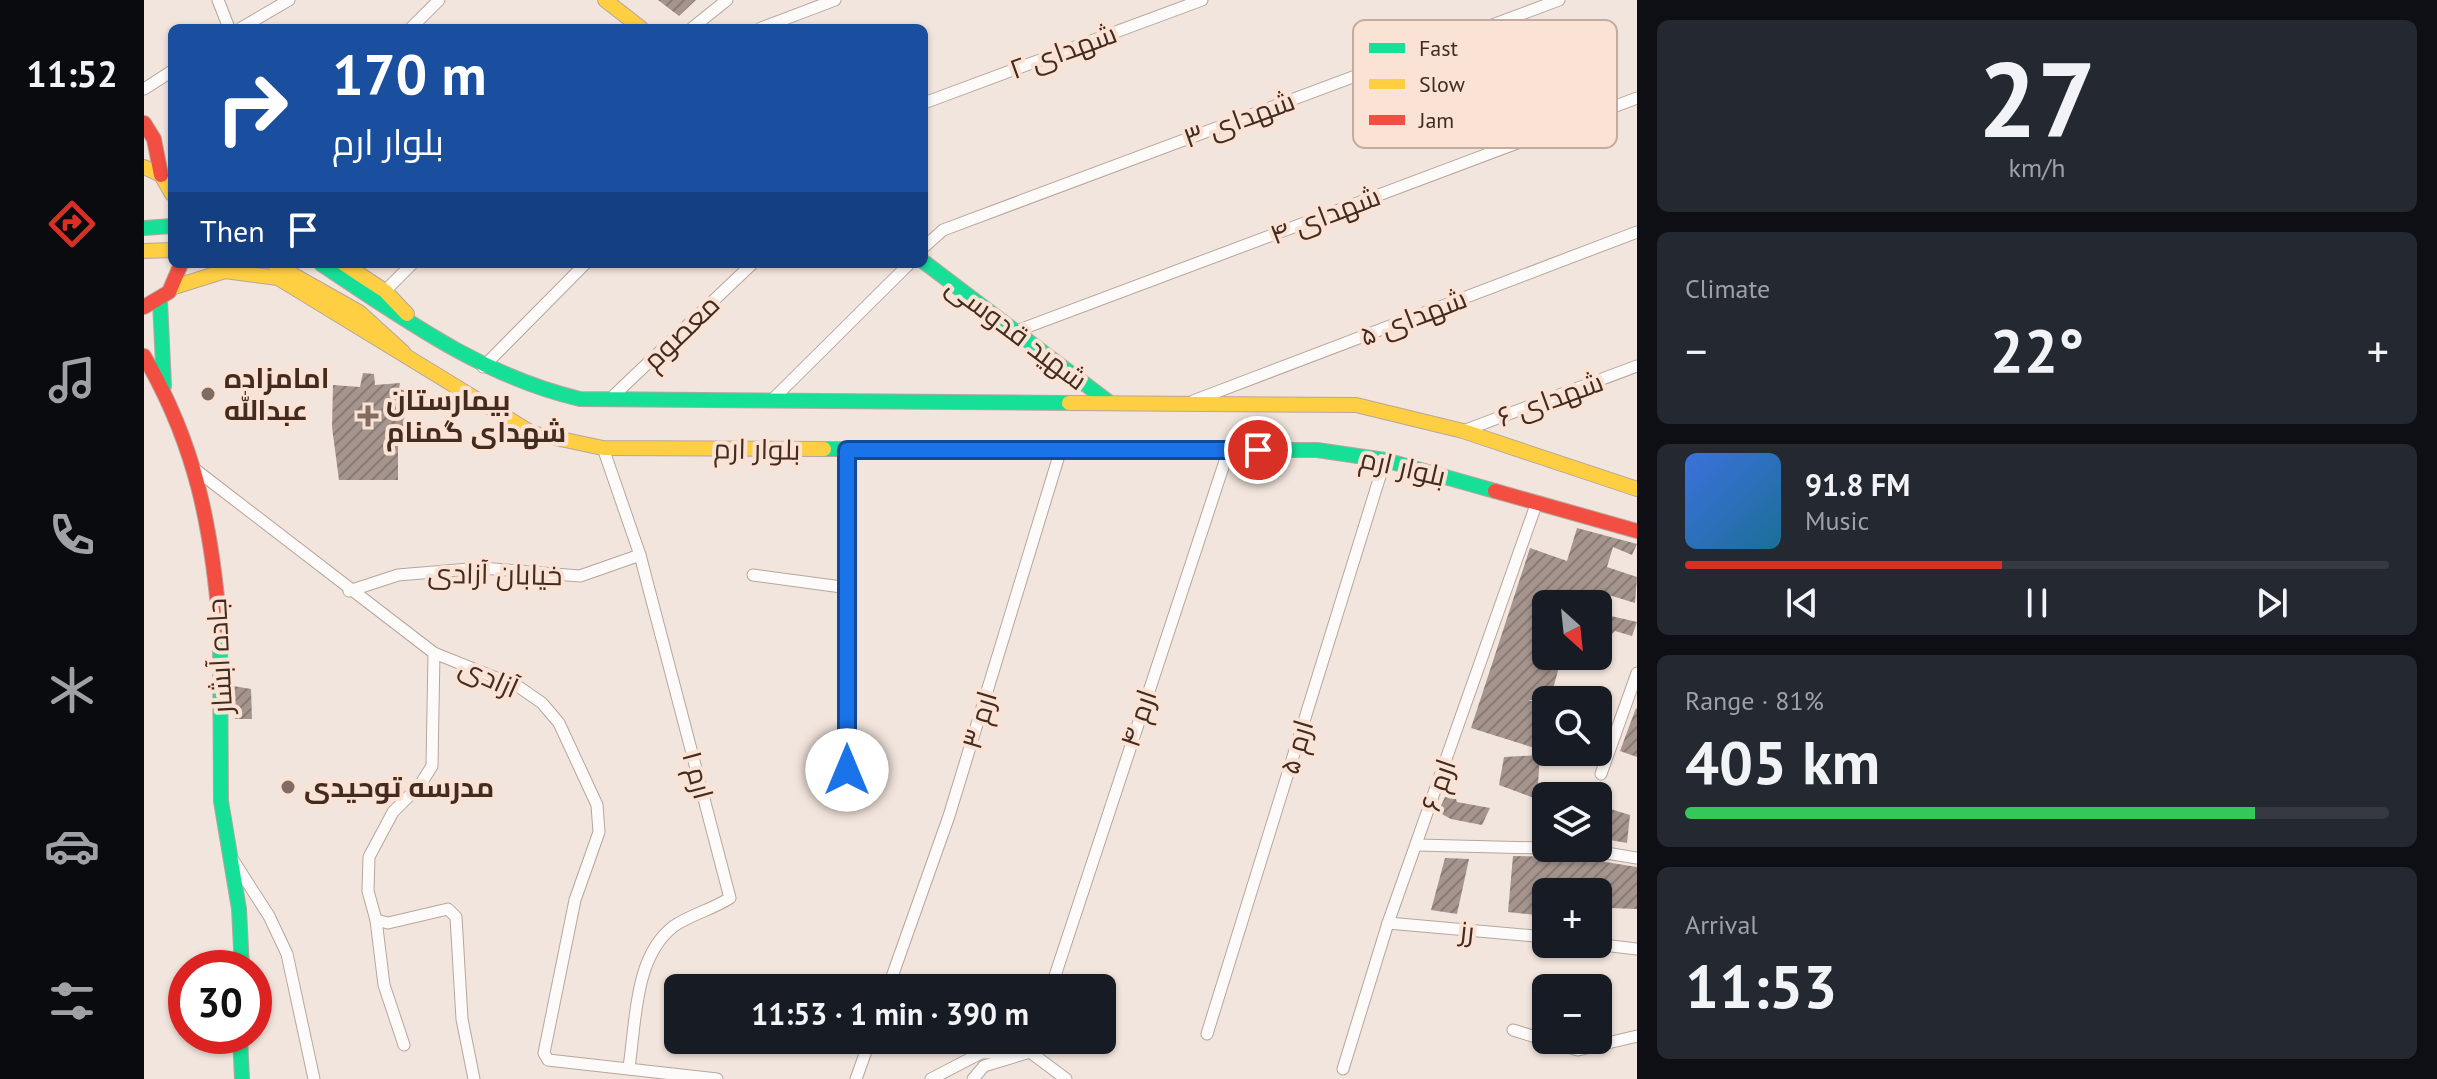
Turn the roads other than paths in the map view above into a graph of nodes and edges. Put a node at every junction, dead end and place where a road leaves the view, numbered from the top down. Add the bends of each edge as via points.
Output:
1 (218, 0) edge
2 (289, 0) edge
3 (439, 0) edge
4 (605, 0) edge
5 (727, 0) edge
6 (835, 0) edge
7 (1202, 0) edge
8 (1559, 0) edge
9 (1505, 20) edge
10 (227, 24) edge
11 (248, 24) edge
12 (415, 24) edge
13 (636, 24) edge
14 (697, 24) edge
15 (772, 24) edge
16 (168, 74) edge
17 (1353, 77) edge
18 (144, 89) edge
19 (1637, 98) edge
20 (928, 102) edge
21 (1617, 106) edge
22 (144, 123) edge
23 (154, 139) junction
24 (1504, 148) edge
25 (168, 150) edge
26 (144, 167) edge
27 (166, 178) edge
28 (168, 226) edge
29 (146, 227) edge
30 (1637, 232) edge
31 (928, 243) edge
32 (168, 250) edge
33 (147, 251) edge
34 (928, 265) edge
35 (180, 268) edge
36 (282, 268) edge
37 (327, 268) edge
38 (350, 268) edge
39 (408, 268) edge
40 (581, 268) edge
41 (748, 268) edge
42 (905, 268) edge
43 (174, 287) junction
44 (385, 291) junction
45 (160, 301) junction
46 (144, 307) edge
47 (1014, 332) junction
48 (427, 334) junction
49 (144, 356) edge
50 (414, 364) junction
51 (144, 366) edge
52 (1637, 366) edge
53 (483, 367) junction
54 (164, 386) junction
55 (609, 400) junction
56 (771, 401) junction
57 (1110, 403) junction
58 (1188, 403) junction
59 (1463, 431) junction
60 (603, 448) junction
61 (1061, 449) junction
62 (1229, 449) junction
63 (847, 450) junction
64 (1385, 460) junction
65 (196, 470) junction
66 (1637, 489) edge
67 (1537, 502) junction
68 (1637, 531) edge
69 (640, 555) junction
70 (753, 575) dead end
71 (849, 588) junction
72 (349, 591) junction
73 (434, 653) junction
74 (1637, 673) edge
75 (1601, 774) dead end
76 (847, 800) dead end
77 (1417, 845) junction
78 (229, 853) junction
79 (1637, 858) edge
80 (376, 920) junction
81 (1388, 923) junction
82 (1532, 936) edge
83 (1612, 946) edge
84 (1637, 949) edge
85 (243, 950) edge
86 (893, 974) edge
87 (1056, 974) edge
88 (1513, 1030) dead end
89 (1207, 1034) dead end
90 (1637, 1036) edge
91 (404, 1045) dead end
92 (241, 1054) edge
93 (865, 1054) edge
94 (979, 1054) edge
95 (1013, 1054) edge
96 (1040, 1054) edge
97 (629, 1067) junction
98 (1343, 1069) dead end
99 (650, 1075) edge
100 (242, 1079) edge
101 (314, 1079) edge
102 (474, 1079) edge
103 (717, 1079) edge
104 (856, 1079) edge
105 (931, 1079) edge
106 (973, 1079) edge
107 (1066, 1079) edge

1 - 10 street
2 - 11 street
3 - 12 street
4 - 13 main road
5 - 14 street
6 - 15 street
7 - 20 street, شهدای ۲
8 - 9 street, شهدای ۳
16 - 18 street
17 - 31 street, شهدای ۳ via 943,230
19 - 21 street, شهدای ۴
22 - 23 main road
23 - 25 main road
23 - 27 main road
24 - 47 street, شهدای ۴
26 - 27 main road
28 - 29 main road
30 - 58 street, شهدای ۵
32 - 33 main road
34 - 47 main road, شهید قدوسی
35 - 43 main road
36 - 50 main road via 331,292 380,326
37 - 48 main road
38 - 44 main road
39 - 44 street
40 - 53 street
41 - 55 street, معصوم
42 - 56 street
43 - 45 main road
43 - 50 main road, بلوار ارم via 208,272 244,268 278,278
44 - 48 main road
45 - 46 main road
45 - 54 main road
47 - 57 main road, شهید قدوسی
48 - 53 main road, بلوار ارم
49 - 54 main road, جاده آبشار
50 - 60 main road, بلوار ارم via 532,433
51 - 54 main road
52 - 59 street, شهدای ۶
53 - 55 main road, بلوار ارم via 543,392
54 - 65 main road, جاده آبشار
55 - 56 main road, بلوار ارم
56 - 57 main road, بلوار ارم
57 - 58 main road, بلوار ارم
58 - 59 main road, بلوار ارم via 1356,405
59 - 66 main road, بلوار ارم
60 - 63 main road, بلوار ارم
60 - 69 street, ارم ۱
61 - 62 main road, بلوار ارم
61 - 63 main road, بلوار ارم
61 - 86 street, ارم ۳ via 949,816
62 - 64 main road, بلوار ارم via 1317,450
62 - 87 street, ارم ۴
63 - 71 street
64 - 67 main road, بلوار ارم
64 - 89 street, ارم ۵
65 - 72 street, آزادی
65 - 78 main road, جاده آبشار via 216,594 221,809
67 - 68 main road, بلوار ارم
67 - 77 street, ارم ۶
69 - 72 street, خیابان آزادی via 580,576 481,568 398,575
69 - 97 street, ارم ۱ via 730,898 675,925 653,950
70 - 71 street
71 - 76 street
72 - 73 street, آزادی
73 - 80 street via 432,766 393,812 369,857 368,891
73 - 97 street, آزادی via 519,687 559,723 597,805 599,832 575,900 544,1053 548,1060 565,1063
74 - 75 street
77 - 79 street via 1582,849
77 - 81 street, ارم ۶
78 - 85 main road, جاده آبشار
78 - 101 street via 287,954
80 - 91 street via 384,985
80 - 102 street via 388,923 448,909 456,917 462,1019
81 - 82 street, رز
81 - 98 street, ارم ۶
83 - 84 street
88 - 90 street via 1578,1050
92 - 100 main road
93 - 104 street
94 - 105 street
95 - 106 street via 984,1066
96 - 107 street
97 - 99 street
99 - 103 street

